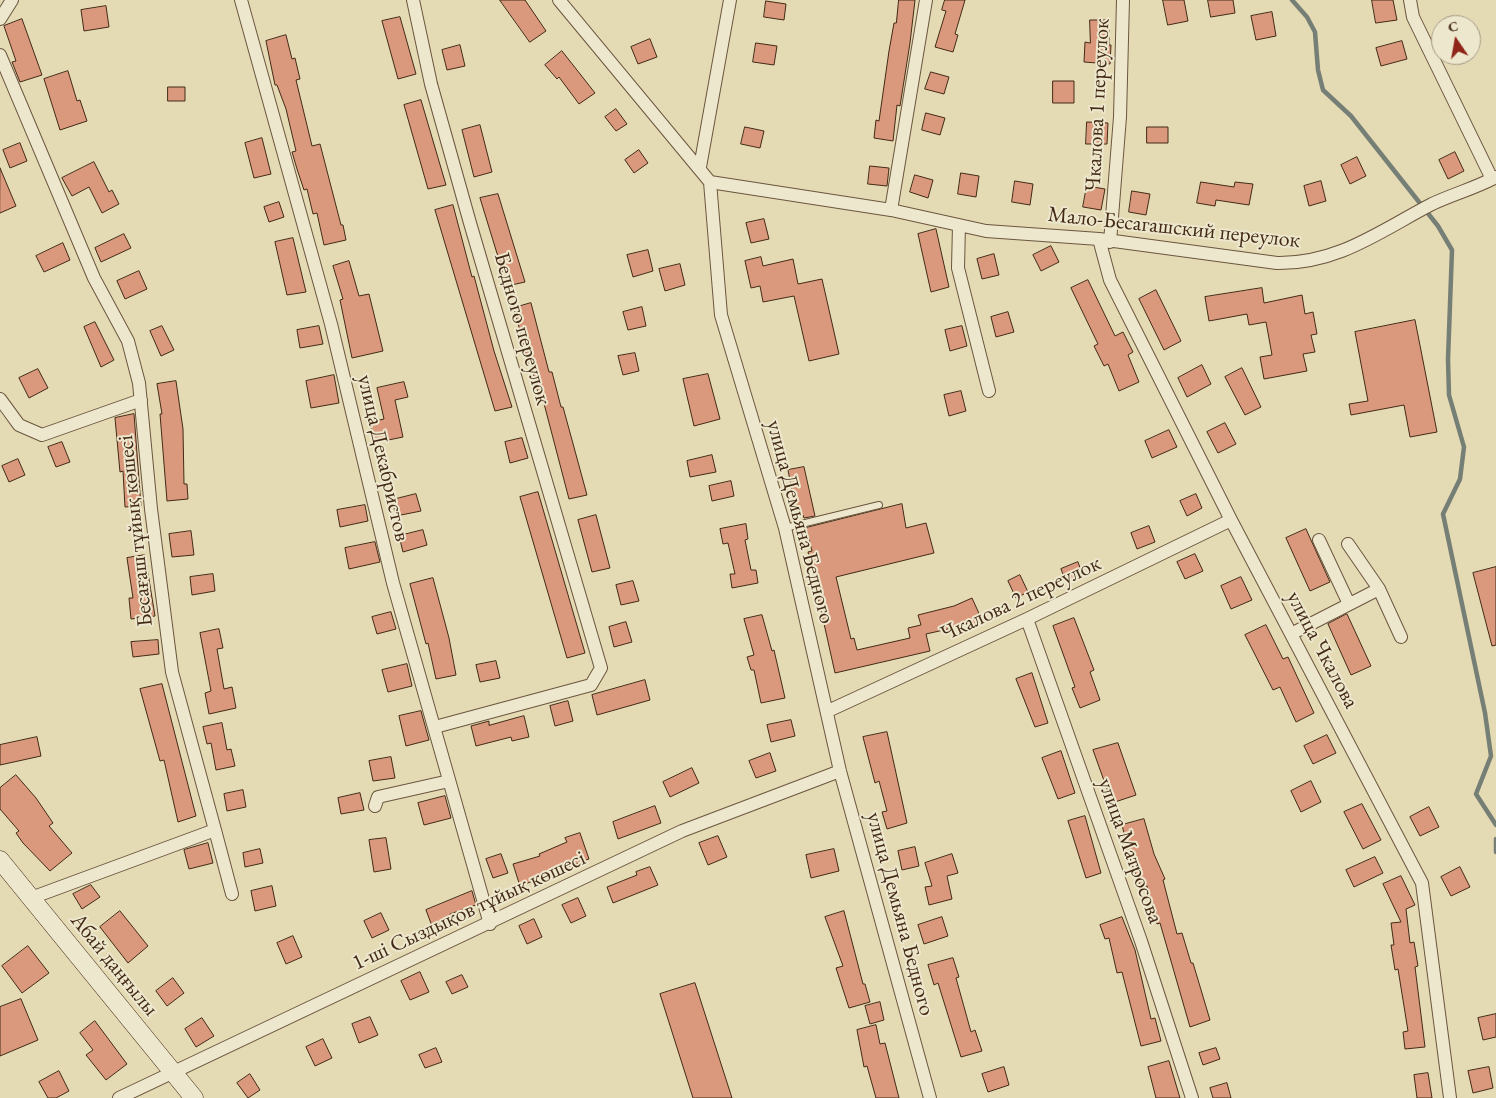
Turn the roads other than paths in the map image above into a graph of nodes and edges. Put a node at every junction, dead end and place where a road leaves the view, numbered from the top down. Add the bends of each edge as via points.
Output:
1 (12, 0) edge
2 (241, 0) edge
3 (412, 0) edge
4 (560, 0) edge
5 (730, 0) edge
6 (926, 0) edge
7 (1123, 0) edge
8 (1410, 0) edge
9 (0, 19) edge
10 (0, 55) edge
11 (700, 167) junction
12 (1494, 178) edge
13 (710, 182) junction
14 (891, 210) junction
15 (959, 225) junction
16 (1104, 240) junction
17 (989, 391) dead end
18 (0, 399) edge
19 (141, 400) junction
20 (879, 505) dead end
21 (1231, 520) junction
22 (785, 528) junction
23 (1320, 540) dead end
24 (1348, 544) dead end
25 (1379, 589) junction
26 (1349, 604) junction
27 (1027, 619) junction
28 (1291, 634) junction
29 (1401, 637) dead end
30 (828, 711) junction
31 (435, 727) junction
32 (840, 771) junction
33 (449, 780) junction
34 (375, 806) dead end
35 (215, 830) junction
36 (0, 860) edge
37 (232, 894) dead end
38 (31, 898) junction
39 (490, 924) junction
40 (172, 1072) junction
41 (119, 1098) edge
42 (194, 1098) edge
43 (930, 1098) edge
44 (1192, 1098) edge
45 (1450, 1098) edge

1 - 9 street
2 - 31 street, улица Декабристов via 331,324 392,583
3 - 31 street, Бедного переулок via 431,84 601,668 591,685
4 - 11 street, улица Демьяна Бедного
5 - 11 street
6 - 14 street
7 - 16 street, Чкалова 1 переулок via 1120,117
8 - 12 street via 1413,17
10 - 19 street, Бесағаш тұйық көшесі via 94,278 128,341
11 - 13 street, улица Демьяна Бедного
12 - 16 street, Мало-Бесагашский переулок via 1434,203 1360,244 1326,258 1300,263
13 - 14 street, Мало-Бесагашский переулок
13 - 22 street, улица Демьяна Бедного via 721,315
14 - 15 street, Мало-Бесагашский переулок
15 - 16 street, Мало-Бесагашский переулок via 986,231
15 - 17 street via 958,268
16 - 21 street, улица Чкалова via 1110,280
18 - 19 street via 19,425 42,435
19 - 35 street, Бесағаш тұйық көшесі via 172,672
20 - 22 lane
21 - 27 street, Чкалова 2 переулок
21 - 28 street, улица Чкалова
22 - 30 street, улица Демьяна Бедного
23 - 26 street
24 - 25 street
25 - 26 street
25 - 29 street
26 - 28 street
27 - 30 street, Чкалова 2 переулок
27 - 44 street, улица Матросова via 1141,942
28 - 45 street, улица Чкалова via 1422,883
30 - 32 street, улица Демьяна Бедного
31 - 33 street, улица Декабристов
32 - 39 street, 1-ші Сыздықов тұйық көшесі via 682,831
32 - 43 street, улица Демьяна Бедного
33 - 34 street via 378,797
33 - 39 street, улица Декабристов
35 - 37 street, Бесағаш тұйық көшесі
35 - 38 street
36 - 38 street, Абай даңғылы
38 - 40 street, Абай даңғылы
39 - 40 street, 1-ші Сыздықов тұйық көшесі
40 - 41 street, 1-ші Сыздықов тұйық көшесі
40 - 42 street, Абай даңғылы

